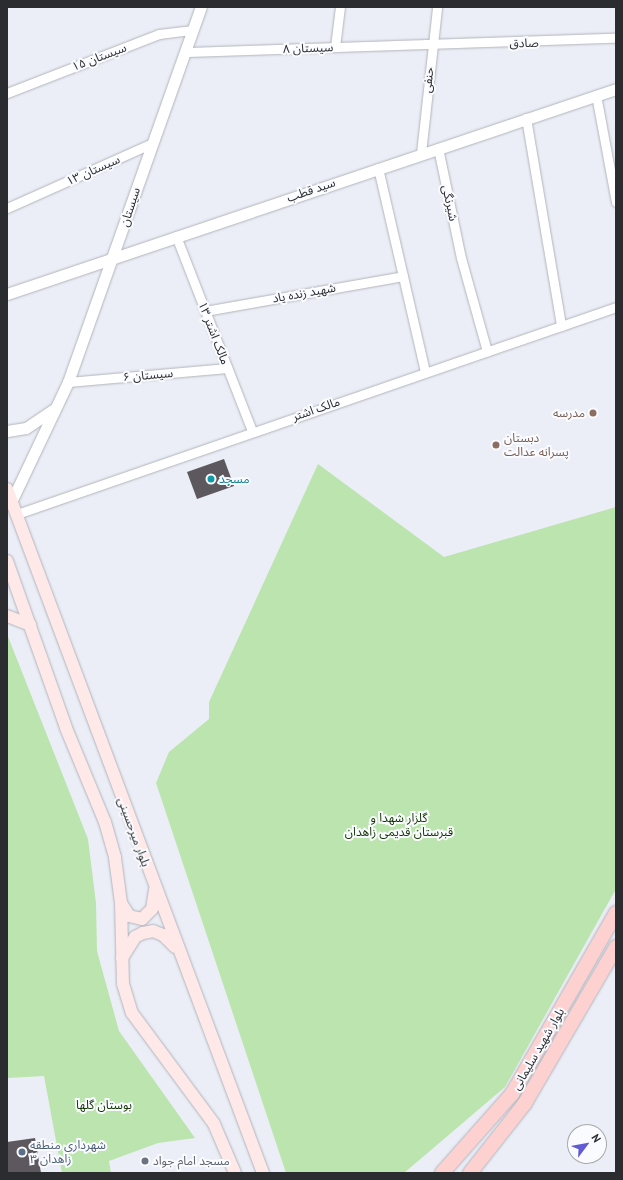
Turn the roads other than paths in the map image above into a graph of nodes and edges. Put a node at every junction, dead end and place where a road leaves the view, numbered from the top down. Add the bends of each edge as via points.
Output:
1 (201, 7) edge
2 (340, 7) edge
3 (437, 7) edge
4 (193, 30) junction
5 (616, 38) edge
6 (432, 45) junction
7 (335, 47) junction
8 (185, 52) junction
9 (616, 89) edge
10 (7, 93) edge
11 (596, 95) junction
12 (526, 118) junction
13 (150, 144) junction
14 (438, 148) junction
15 (421, 153) junction
16 (378, 168) junction
17 (616, 200) edge
18 (7, 208) edge
19 (176, 236) junction
20 (113, 259) junction
21 (403, 276) junction
22 (7, 294) edge
23 (616, 307) edge
24 (205, 310) junction
25 (561, 326) junction
26 (487, 351) junction
27 (227, 368) junction
28 (425, 372) junction
29 (68, 382) junction
30 (56, 407) junction
31 (7, 431) edge
32 (252, 431) junction
33 (9, 495) edge
34 (17, 514) junction
35 (7, 561) edge
36 (7, 616) edge
37 (30, 625) junction
38 (155, 889) junction
39 (121, 903) junction
40 (616, 913) edge
41 (616, 947) edge
42 (178, 949) junction
43 (121, 961) junction
44 (235, 1173) edge
45 (263, 1173) edge
46 (442, 1173) edge
47 (470, 1173) edge

1 - 4 street, سیستان
2 - 7 street
3 - 6 street, حنفی
4 - 8 street, سیستان
4 - 10 street, سیستان ۱۵ via 160,34
5 - 6 street, صادق
6 - 7 street, سیستان ۸
6 - 15 street, حنفی
7 - 8 street, سیستان ۸
8 - 13 street, سیستان
9 - 11 street, سید قطب
11 - 12 street, سید قطب
11 - 17 street
12 - 14 street, سید قطب
12 - 25 street
13 - 18 street, سیستان ۱۳
13 - 20 street, سیستان
14 - 15 street, سید قطب
14 - 26 street, شیرنگی via 461,258
15 - 16 street, سید قطب
16 - 19 street, سید قطب
16 - 21 street
19 - 20 street, سید قطب
19 - 24 street, مالک اشتر ۱۳
20 - 22 street, سید قطب
20 - 29 street, سیستان
21 - 24 street, شهید زنده یاد
21 - 28 street
23 - 25 street, مالک اشتر
24 - 27 street, مالک اشتر ۱۳
25 - 26 street, مالک اشتر
26 - 28 street, مالک اشتر
27 - 29 street, سیستان ۶
27 - 32 street, مالک اشتر ۱۳
28 - 32 street, مالک اشتر
29 - 30 street, سیستان
30 - 31 street, سیستان via 39,422
30 - 33 street, سیستان
32 - 34 street, مالک اشتر
33 - 34 main road, بلوار میرحسینی
34 - 38 main road, بلوار میرحسینی
35 - 37 main road, بلوار میرحسینی
36 - 37 main road
37 - 39 main road, بلوار میرحسینی via 66,728 105,822 115,858
38 - 39 main road via 152,909 142,919 129,916
38 - 42 main road, بلوار میرحسینی
39 - 43 main road, بلوار میرحسینی
40 - 46 main road, بلوار شهید سلیمانی via 512,1094
41 - 47 main road, بلوار شهید سلیمانی via 525,1103
42 - 43 main road via 162,935 153,931 143,933 129,945
42 - 45 main road, بلوار میرحسینی
43 - 44 main road, بلوار میرحسینی via 123,984 132,1013 214,1124

